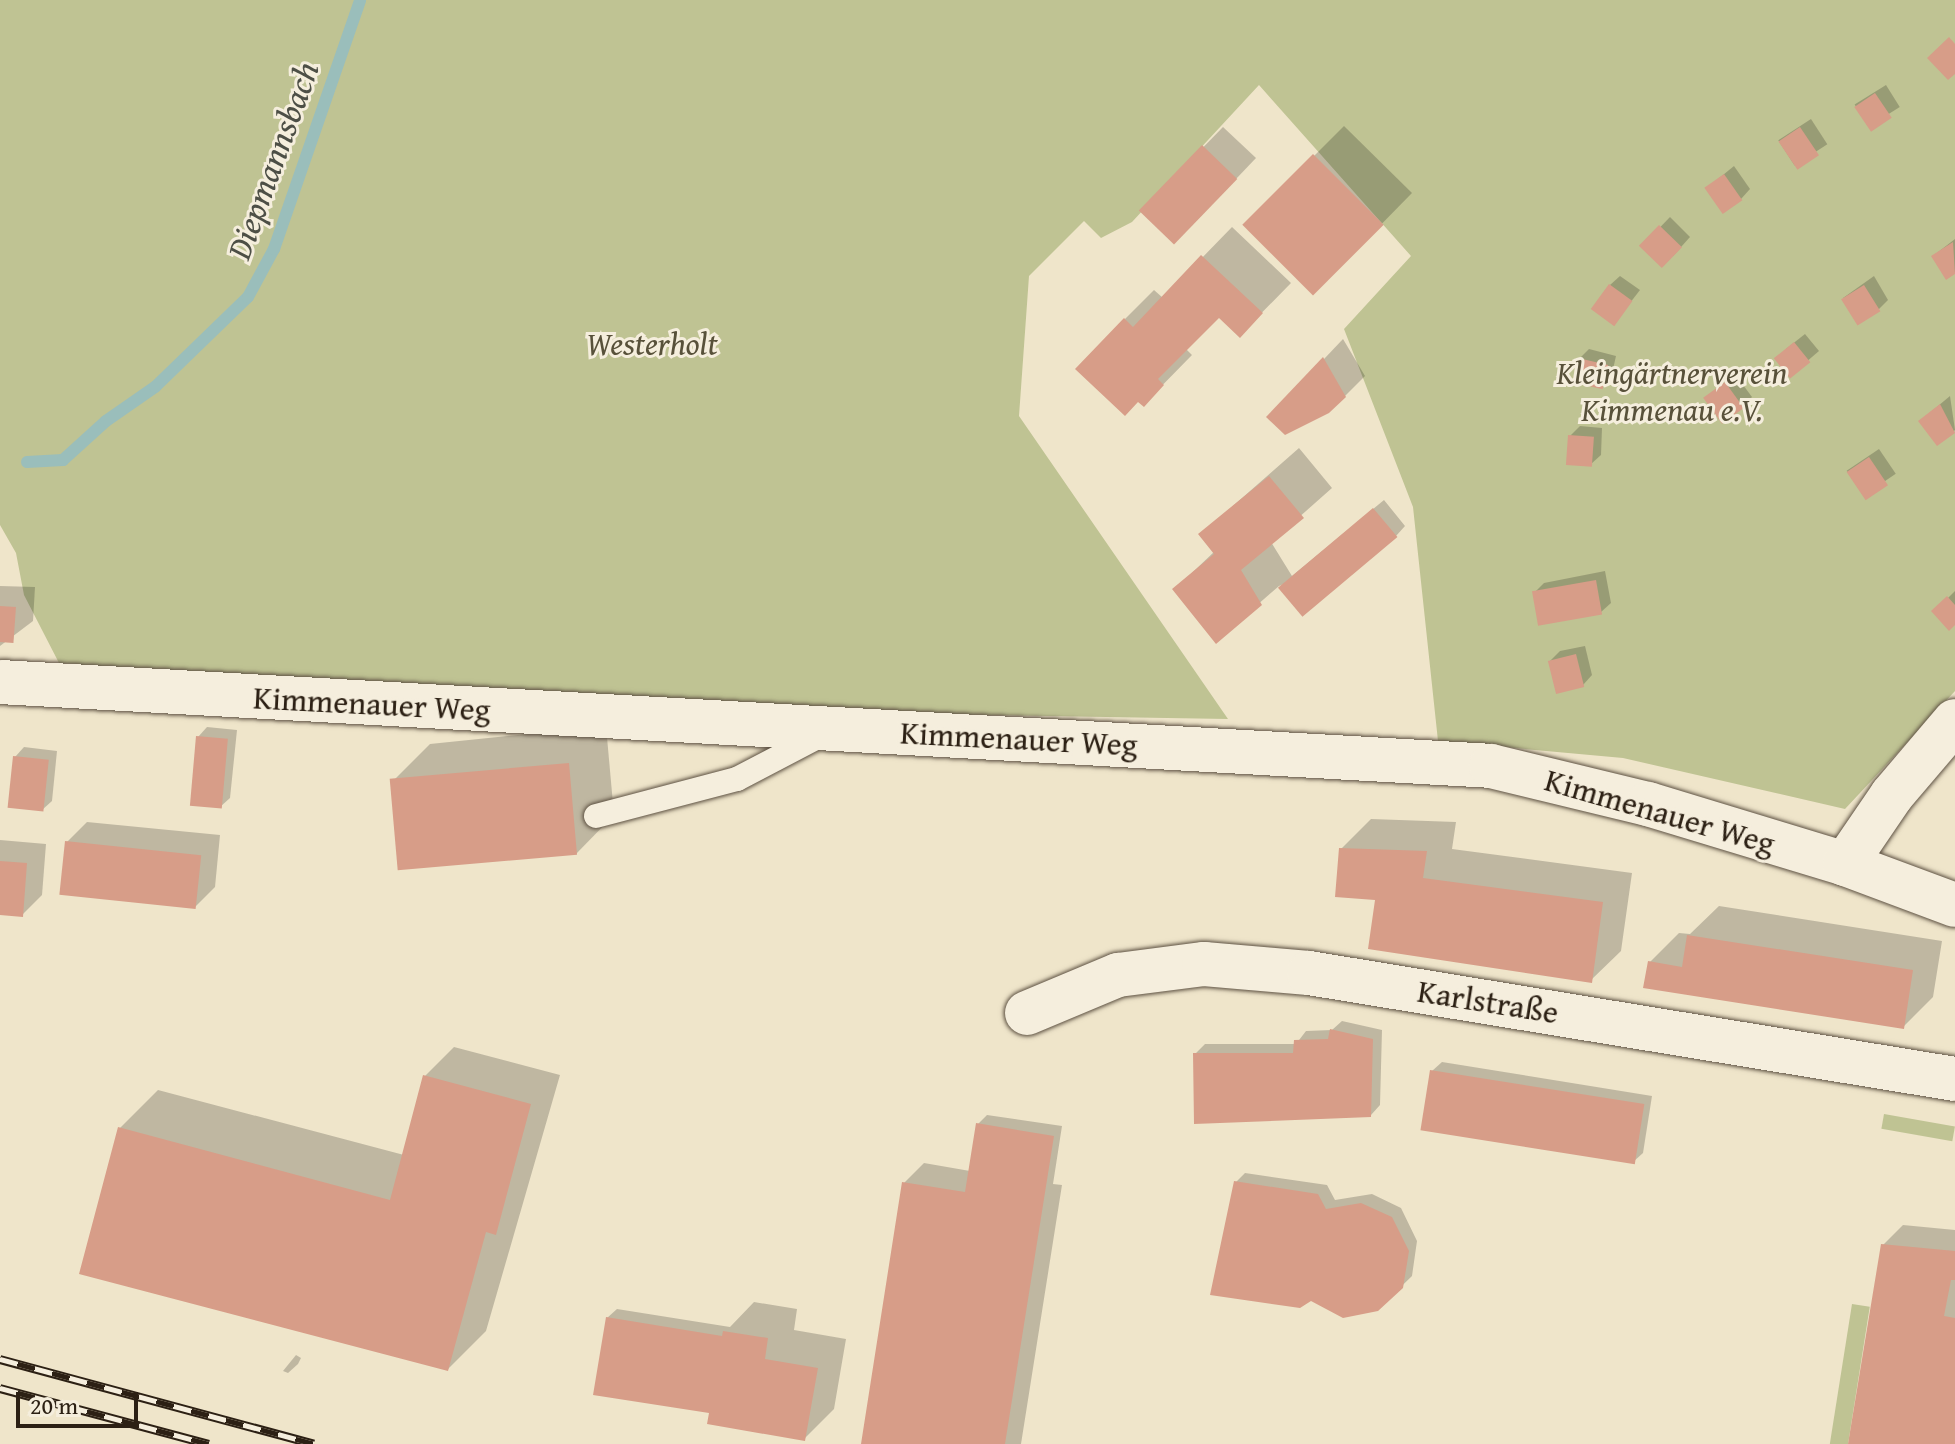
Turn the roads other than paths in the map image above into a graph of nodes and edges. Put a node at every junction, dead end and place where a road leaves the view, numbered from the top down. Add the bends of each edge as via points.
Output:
1 (0, 682) edge
2 (1955, 721) edge
3 (833, 730) junction
4 (596, 816) dead end
5 (1845, 864) junction
6 (1955, 905) edge
7 (1027, 1013) dead end
8 (1955, 1079) edge

1 - 3 street, Kimmenauer Weg
2 - 5 street via 1892,795
3 - 4 lane via 737,779
3 - 5 street, Kimmenauer Weg via 1491,766 1648,804
5 - 6 street
7 - 8 street, Karlstraße via 1118,975 1204,964 1309,973

